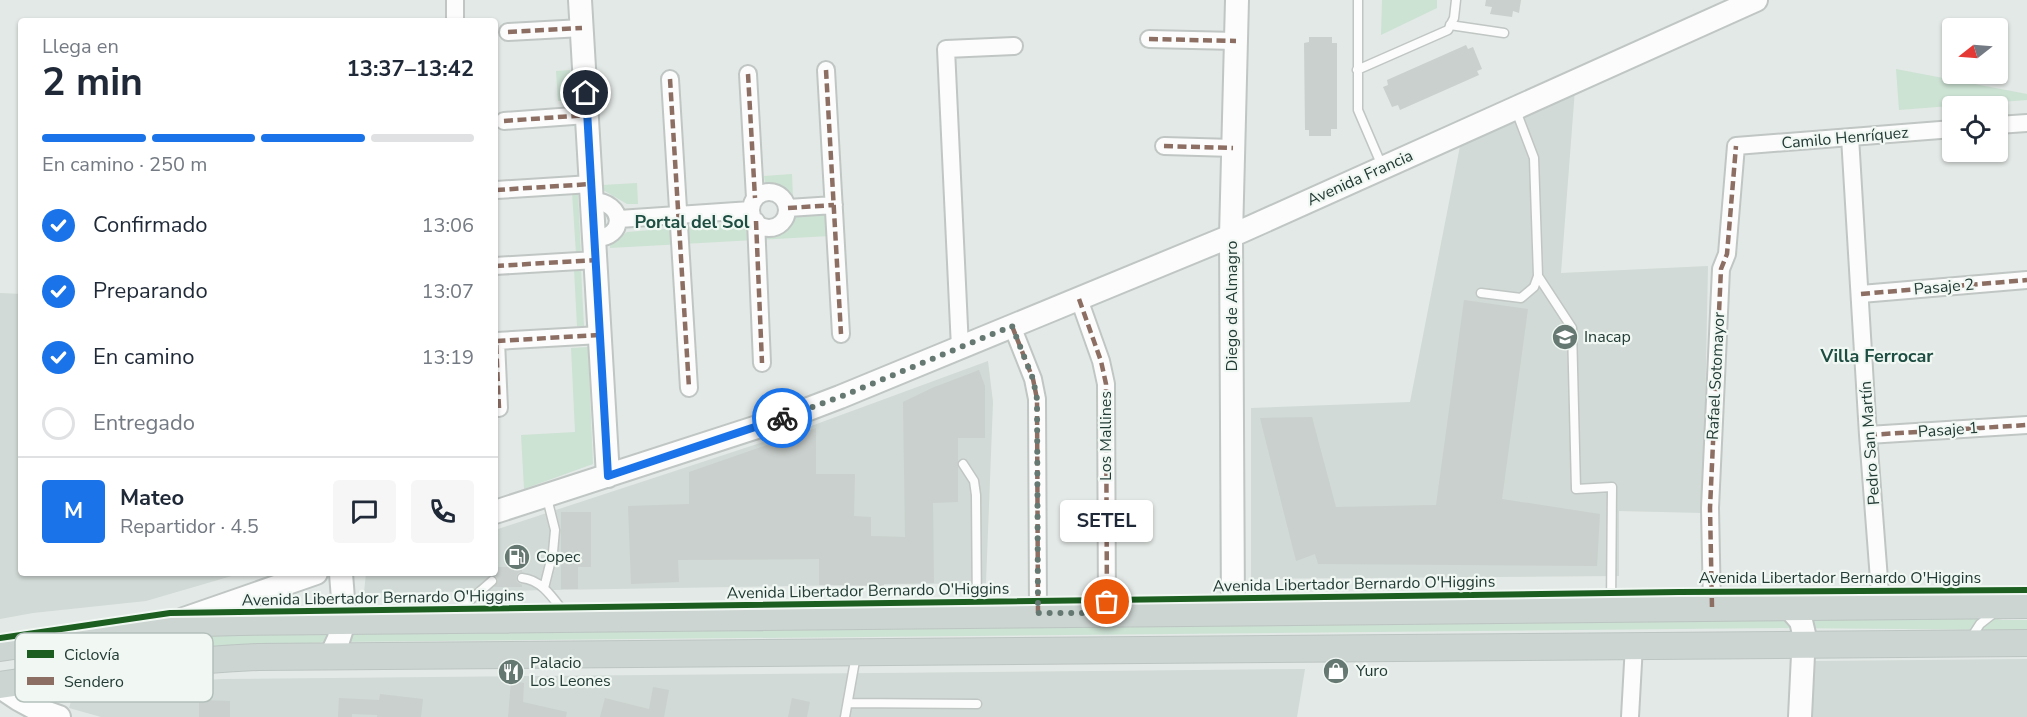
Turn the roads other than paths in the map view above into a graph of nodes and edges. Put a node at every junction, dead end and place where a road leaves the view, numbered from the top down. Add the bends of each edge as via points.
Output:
1 (455, 0) edge
2 (580, 0) edge
3 (1237, 0) edge
4 (1358, 0) edge
5 (1456, 0) edge
6 (1756, 0) edge
7 (455, 18) edge
8 (1450, 25) junction
9 (582, 27) junction
10 (508, 32) dead end
11 (1504, 33) dead end
12 (1149, 39) dead end
13 (1236, 42) junction
14 (1014, 46) dead end
15 (826, 70) dead end
16 (1358, 70) junction
17 (748, 74) dead end
18 (670, 79) dead end
19 (1514, 107) junction
20 (588, 116) junction
21 (504, 120) dead end
22 (2027, 123) edge
23 (2008, 124) edge
24 (1942, 130) edge
25 (1850, 137) junction
26 (1164, 146) dead end
27 (1737, 146) joint
28 (1233, 148) junction
29 (1382, 167) junction
30 (498, 190) edge
31 (592, 193) junction
32 (834, 205) junction
33 (788, 208) junction
34 (754, 210) junction
35 (679, 215) junction
36 (619, 219) junction
37 (1232, 236) junction
38 (595, 249) junction
39 (498, 265) edge
40 (1538, 276) junction
41 (2027, 280) edge
42 (1481, 293) dead end
43 (1861, 294) junction
44 (1079, 299) junction
45 (1012, 326) junction
46 (841, 334) dead end
47 (600, 335) junction
48 (498, 341) edge
49 (960, 348) junction
50 (762, 363) dead end
51 (498, 386) edge
52 (689, 388) dead end
53 (499, 408) dead end
54 (2027, 425) edge
55 (1868, 435) junction
56 (963, 464) dead end
57 (608, 476) junction
58 (546, 496) junction
59 (498, 511) edge
60 (308, 576) edge
61 (341, 576) edge
62 (522, 578) dead end
63 (492, 581) dead end
64 (544, 588) junction
65 (2020, 605) edge
66 (1788, 606) junction
67 (1881, 606) junction
68 (1724, 607) junction
69 (1611, 608) junction
70 (1233, 612) junction
71 (1038, 613) junction
72 (1107, 613) junction
73 (977, 614) junction
74 (763, 616) junction
75 (568, 618) junction
76 (449, 619) junction
77 (343, 620) junction
78 (164, 624) junction
79 (102, 633) edge
80 (1804, 643) junction
81 (1968, 643) junction
82 (2027, 643) edge
83 (1737, 644) junction
84 (1634, 645) junction
85 (15, 646) edge
86 (0, 648) edge
87 (856, 652) junction
88 (758, 653) junction
89 (329, 657) junction
90 (213, 660) edge
91 (15, 683) edge
92 (0, 685) edge
93 (15, 698) edge
94 (22, 702) edge
95 (849, 703) junction
96 (977, 704) dead end
97 (59, 717) edge
98 (845, 717) edge
99 (1630, 717) edge
100 (1800, 717) edge

1 - 7 street
2 - 9 street
3 - 13 street, Diego de Almagro
4 - 16 lane
5 - 8 lane
6 - 19 street, Avenida Francia
8 - 11 lane
8 - 16 lane via 1448,30
9 - 10 street
9 - 20 street
12 - 13 street
13 - 28 street, Diego de Almagro
14 - 49 street via 946,49
15 - 32 street
16 - 29 lane via 1358,110
17 - 34 street
18 - 35 street
19 - 29 street, Avenida Francia
19 - 40 lane via 1534,158
20 - 21 street
20 - 31 street
22 - 23 street
24 - 25 street, Camilo Henríquez
25 - 27 street, Camilo Henríquez
25 - 43 street, Pedro San Martín
26 - 28 street
27 - 68 street, Rafael Sotomayor via 1727,254 1721,269 1710,508
28 - 37 street, Diego de Almagro
29 - 37 street, Avenida Francia
30 - 31 street
31 - 36 street via 616,211
31 - 38 street
32 - 33 street
32 - 46 street
33 - 34 street via 784,198 775,192 764,192
33 - 34 street via 785,219 776,226 765,227
34 - 35 street
34 - 50 street
35 - 36 street
35 - 52 street
36 - 38 street via 617,228 600,238
37 - 44 street, Avenida Francia
37 - 70 street, Diego de Almagro
38 - 39 street
38 - 47 street
40 - 42 lane via 1534,287 1521,298
40 - 69 lane via 1572,328 1576,489 1612,487
41 - 43 street, Pasaje 2
43 - 55 street, Pedro San Martín
44 - 45 street, Avenida Francia
44 - 72 street, Los Mallines via 1106,384
45 - 49 street, Avenida Francia
45 - 71 street via 1037,399
47 - 48 street
47 - 57 street
49 - 57 street, Avenida Francia via 785,418
51 - 53 street
54 - 55 street, Pasaje 1
55 - 67 street, Pedro San Martín
56 - 73 lane via 974,481 976,495
57 - 58 street, Avenida Francia
58 - 59 street, Avenida Francia
58 - 64 lane via 555,530
60 - 78 street
61 - 77 street
62 - 64 lane via 536,581
63 - 76 lane
64 - 75 lane
65 - 67 main road, Avenida Libertador Bernardo O'Higgins
65 - 81 lane via 1986,618
66 - 67 main road, Avenida Libertador Bernardo O'Higgins
66 - 68 main road, Avenida Libertador Bernardo O'Higgins
66 - 80 street via 1801,621
68 - 69 main road, Avenida Libertador Bernardo O'Higgins
68 - 83 main road via 1744,617 1744,630
69 - 70 main road, Avenida Libertador Bernardo O'Higgins
70 - 72 main road, Avenida Libertador Bernardo O'Higgins
71 - 72 main road, Avenida Libertador Bernardo O'Higgins
71 - 73 main road, Avenida Libertador Bernardo O'Higgins
73 - 74 main road, Avenida Libertador Bernardo O'Higgins
74 - 75 main road, Avenida Libertador Bernardo O'Higgins
74 - 88 main road via 755,633
75 - 76 main road, Avenida Libertador Bernardo O'Higgins
76 - 77 main road, Avenida Libertador Bernardo O'Higgins
77 - 78 main road, Avenida Libertador Bernardo O'Higgins
77 - 89 street via 339,641
78 - 79 main road, Avenida Libertador Bernardo O'Higgins
80 - 81 main road
80 - 83 main road
80 - 100 street
81 - 82 main road
83 - 84 main road
84 - 87 main road
84 - 99 street
85 - 86 main road, Avenida Libertador Bernardo O'Higgins
87 - 88 main road
87 - 95 lane
88 - 89 main road
89 - 90 main road
91 - 92 main road
92 - 93 street
94 - 97 street
95 - 96 lane
95 - 98 lane

